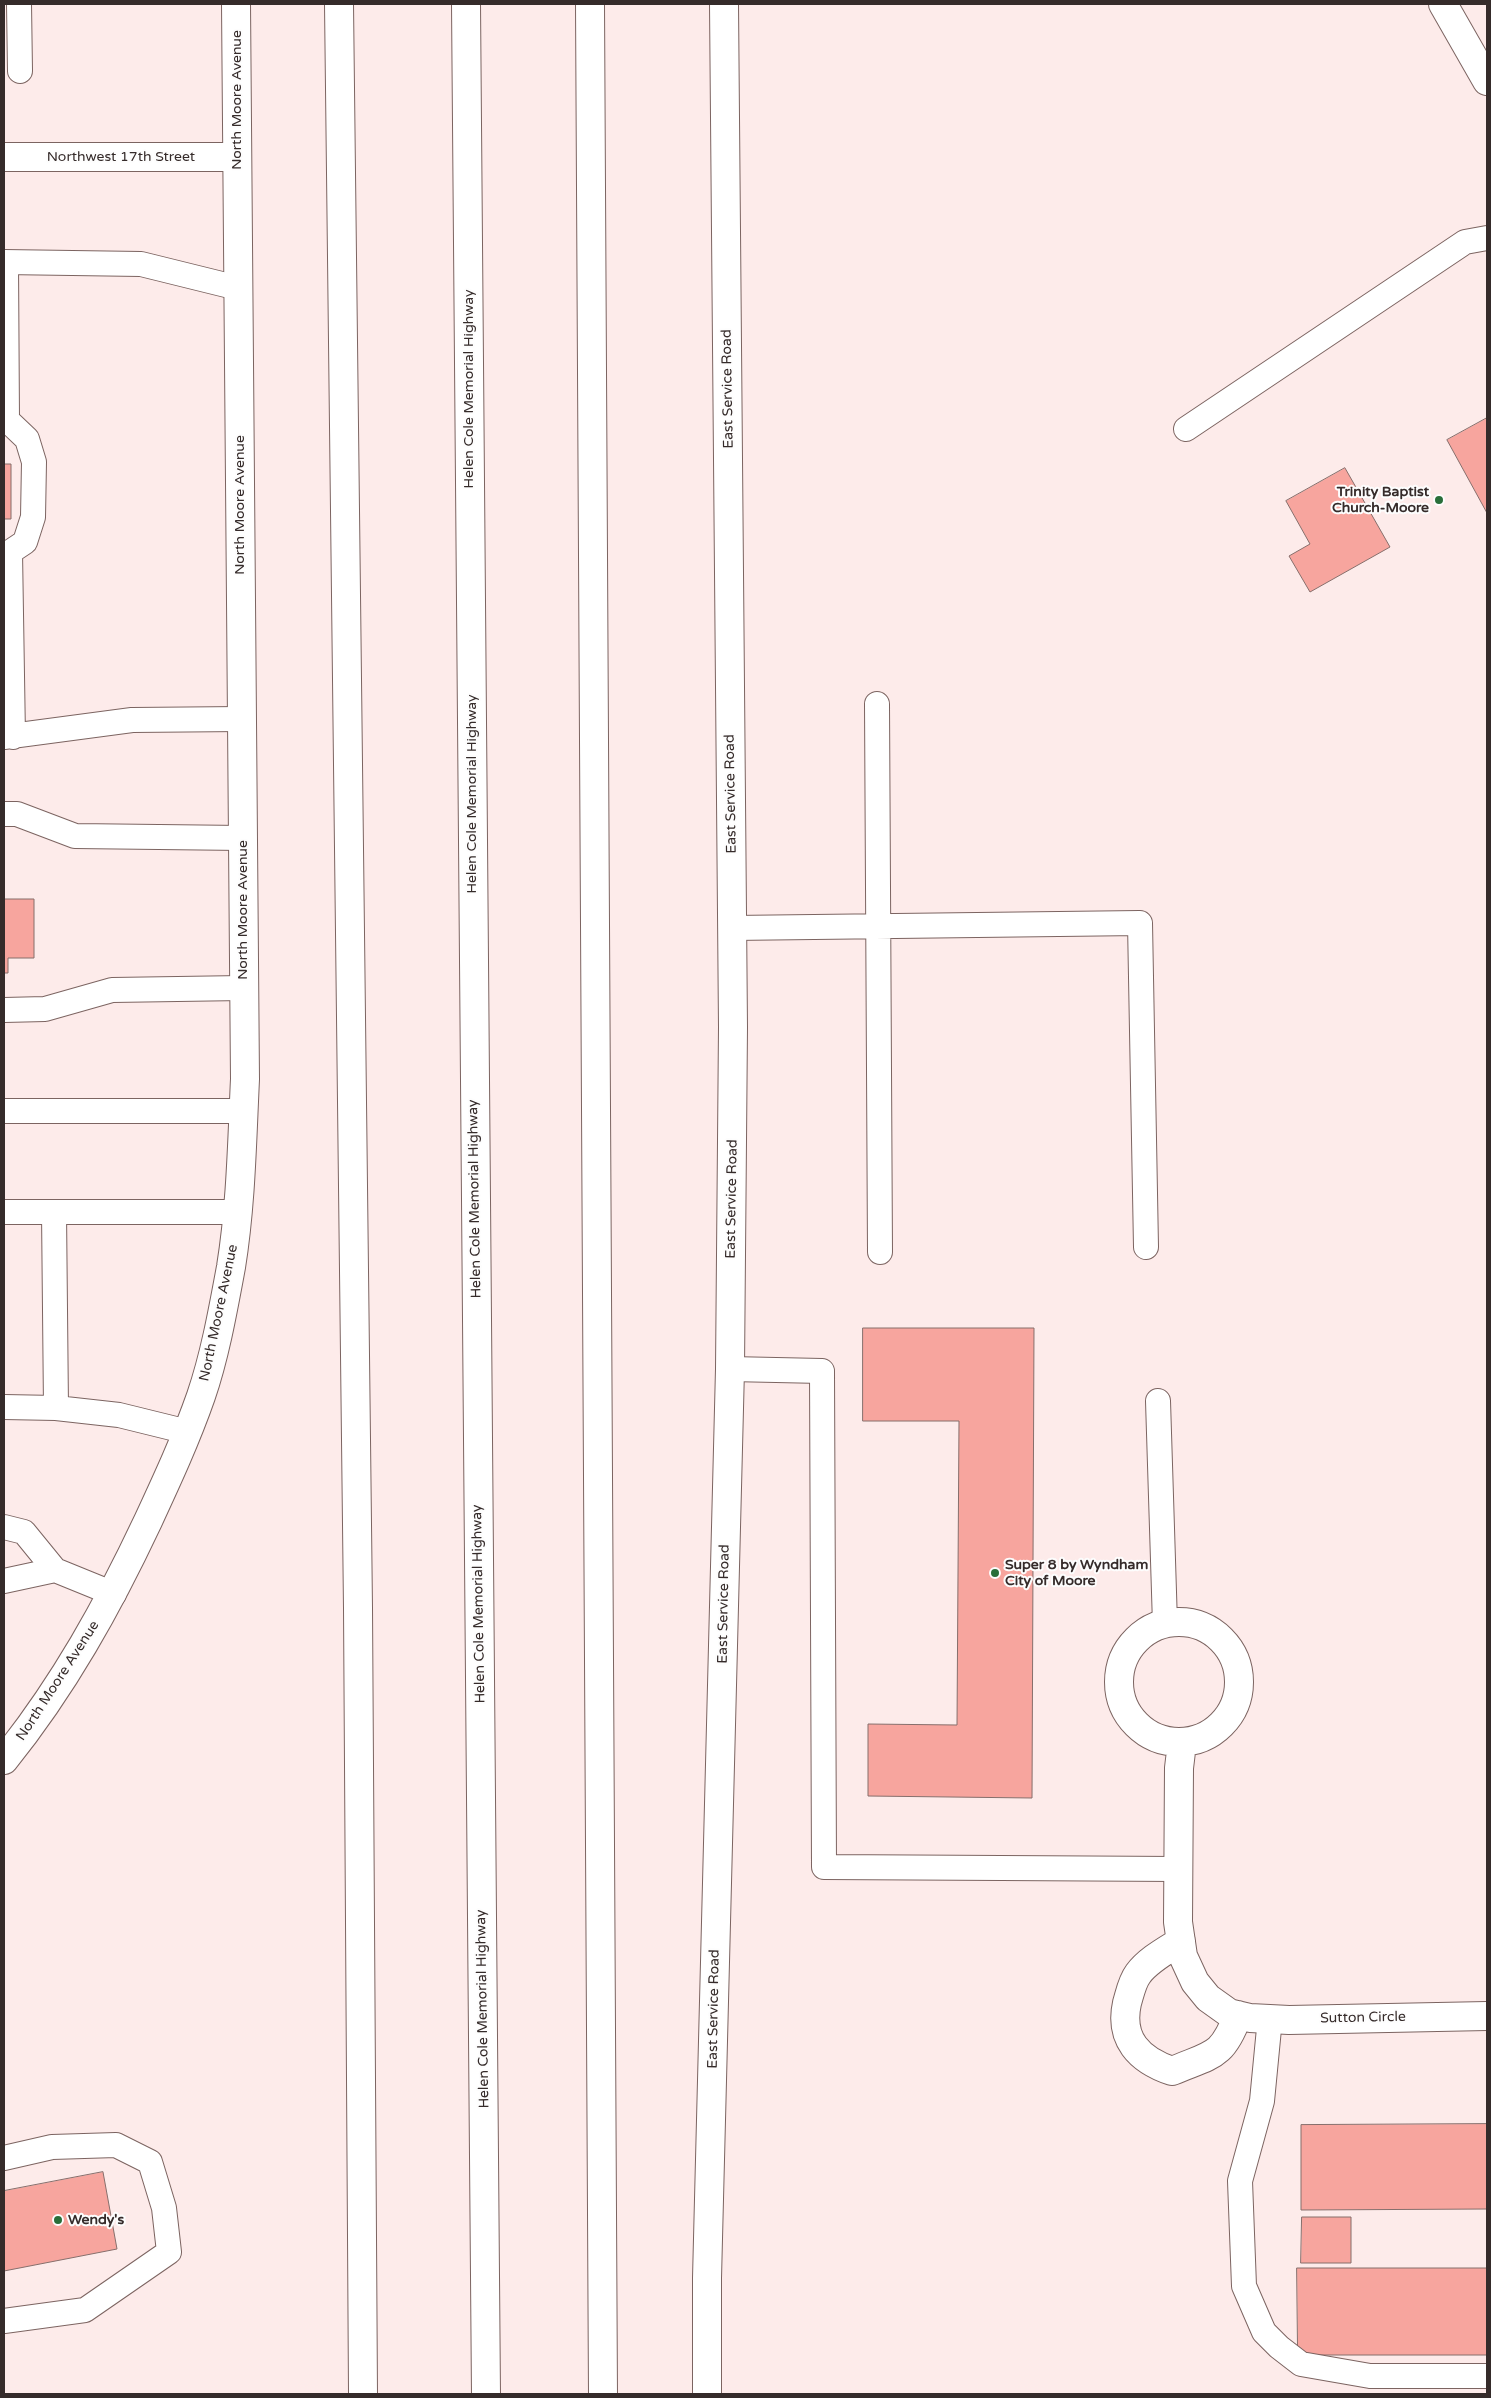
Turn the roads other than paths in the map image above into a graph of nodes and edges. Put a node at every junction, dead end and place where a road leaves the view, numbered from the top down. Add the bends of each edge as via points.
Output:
1 (19, 4) edge
2 (236, 4) edge
3 (339, 4) edge
4 (466, 4) edge
5 (590, 4) edge
6 (724, 4) edge
7 (1443, 4) edge
8 (20, 71) dead end
9 (1487, 81) edge
10 (4, 157) edge
11 (237, 157) junction
12 (1487, 238) edge
13 (5, 263) edge
14 (238, 288) junction
15 (5, 422) edge
16 (1186, 429) dead end
17 (7, 551) edge
18 (877, 704) dead end
19 (241, 719) junction
20 (8, 737) edge
21 (4, 814) edge
22 (242, 838) junction
23 (877, 927) junction
24 (732, 928) junction
25 (243, 988) junction
26 (4, 1010) edge
27 (4, 1111) edge
28 (243, 1111) junction
29 (4, 1212) edge
30 (54, 1212) junction
31 (238, 1212) junction
32 (1146, 1247) dead end
33 (880, 1252) dead end
34 (730, 1369) junction
35 (1158, 1401) dead end
36 (4, 1407) edge
37 (56, 1408) junction
38 (188, 1432) junction
39 (4, 1527) edge
40 (55, 1570) junction
41 (4, 1581) edge
42 (114, 1594) junction
43 (1165, 1624) junction
44 (1182, 1743) junction
45 (4, 1760) edge
46 (1178, 1869) junction
47 (1181, 1941) junction
48 (1238, 2015) junction
49 (1487, 2016) edge
50 (1270, 2018) junction
51 (4, 2158) edge
52 (4, 2321) edge
53 (1487, 2376) edge
54 (363, 2394) edge
55 (486, 2394) edge
56 (603, 2394) edge
57 (707, 2394) edge

1 - 8 lane
2 - 11 main road, North Moore Avenue
3 - 54 main road via 358,1618
4 - 55 main road, Helen Cole Memorial Highway
5 - 56 main road
6 - 24 main road, East Service Road
7 - 9 main road
10 - 11 main road, Northwest 17th Street
11 - 14 main road, North Moore Avenue
12 - 16 lane via 1465,242
13 - 14 lane via 141,264
13 - 15 lane
14 - 19 main road, North Moore Avenue
15 - 17 lane via 26,439 34,462 33,516 25,542
17 - 20 lane
18 - 23 lane
19 - 20 lane via 132,720
19 - 22 main road, North Moore Avenue
21 - 22 lane via 18,814 75,836
22 - 25 main road, North Moore Avenue
23 - 24 lane
23 - 32 lane via 1140,923
23 - 33 lane
24 - 34 main road, East Service Road
25 - 26 lane via 112,990 44,1009
25 - 28 main road, North Moore Avenue
27 - 28 lane
28 - 31 main road, North Moore Avenue
29 - 30 lane
30 - 31 lane
30 - 37 lane
31 - 38 main road, North Moore Avenue via 219,1325
34 - 46 lane via 822,1371 824,1867
34 - 57 main road, East Service Road via 707,2278
35 - 43 lane
36 - 37 lane
37 - 38 lane via 119,1415
38 - 42 main road, North Moore Avenue
39 - 40 lane via 24,1532
40 - 41 lane
40 - 42 lane
42 - 45 main road, North Moore Avenue via 33,1724
43 - 44 main road via 1144,1633 1132,1645 1120,1669 1119,1689 1126,1710 1137,1726 1152,1736
43 - 44 main road via 1182,1622 1197,1625 1221,1638 1238,1665 1239,1694 1230,1716 1216,1731
44 - 46 main road, Sutton Circle
46 - 47 main road, Sutton Circle
47 - 48 main road, Sutton Circle via 1183,1956 1195,1982 1208,1998
47 - 48 main road via 1139,1974 1131,1989 1125,2028 1131,2043 1144,2058 1172,2071 1217,2052 1229,2039
48 - 50 main road, Sutton Circle
49 - 50 main road, Sutton Circle
50 - 53 lane via 1262,2101 1240,2181 1244,2286 1264,2332 1301,2364 1370,2376
51 - 52 lane via 52,2147 116,2145 150,2162 164,2208 169,2252 85,2310

